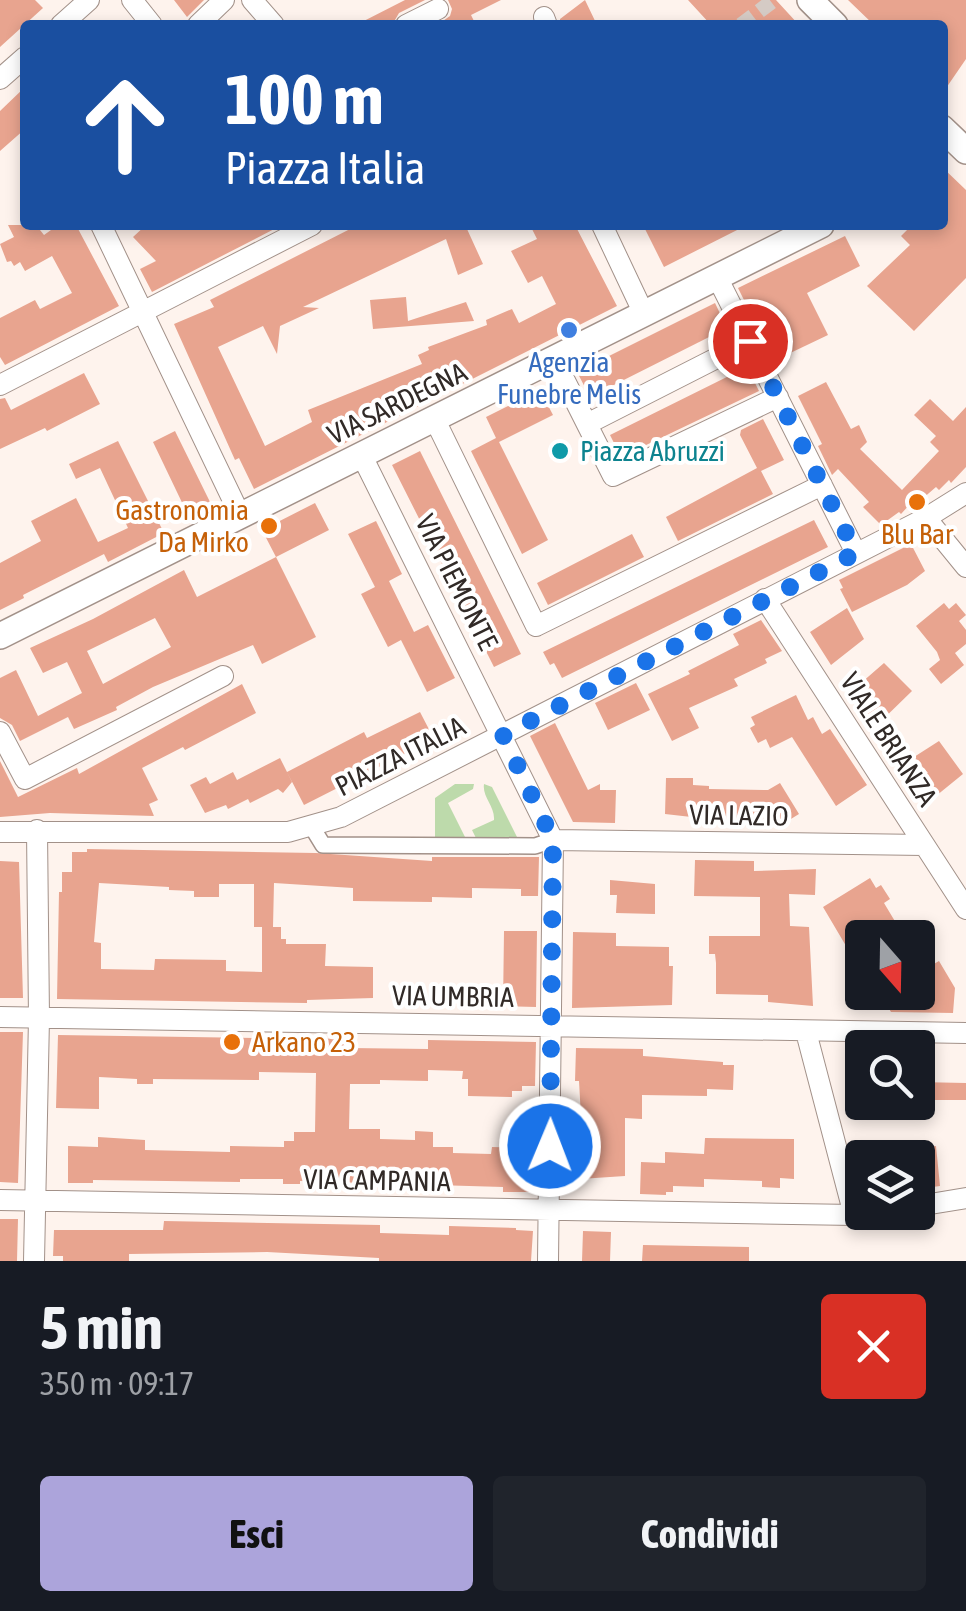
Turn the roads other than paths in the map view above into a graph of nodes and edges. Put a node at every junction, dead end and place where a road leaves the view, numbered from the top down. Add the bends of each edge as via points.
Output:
1 (89, 0) edge
2 (132, 0) edge
3 (224, 0) edge
4 (252, 0) edge
5 (810, 0) edge
6 (438, 9) dead end
7 (67, 20) edge
8 (148, 20) edge
9 (203, 20) edge
10 (270, 20) edge
11 (416, 20) edge
12 (831, 20) edge
13 (20, 61) edge
14 (0, 79) edge
15 (103, 230) edge
16 (300, 230) edge
17 (604, 230) edge
18 (811, 230) edge
19 (718, 279) junction
20 (144, 314) junction
21 (644, 314) junction
22 (750, 341) junction
23 (554, 359) junction
24 (0, 385) edge
25 (778, 397) junction
26 (434, 418) junction
27 (587, 424) junction
28 (361, 454) junction
29 (822, 485) junction
30 (966, 492) edge
31 (240, 515) junction
32 (926, 518) junction
33 (856, 553) junction
34 (966, 567) edge
35 (765, 599) junction
36 (0, 636) edge
37 (223, 676) dead end
38 (0, 732) edge
39 (503, 735) junction
40 (312, 827) junction
41 (37, 830) junction
42 (0, 832) edge
43 (553, 840) junction
44 (924, 845) junction
45 (966, 909) edge
46 (0, 1017) edge
47 (39, 1018) junction
48 (553, 1025) junction
49 (806, 1032) junction
50 (966, 1033) edge
51 (845, 1157) edge
52 (966, 1198) edge
53 (0, 1200) edge
54 (36, 1200) junction
55 (935, 1203) edge
56 (549, 1210) junction
57 (845, 1214) edge
58 (34, 1261) edge
59 (548, 1261) edge

1 - 7 street
2 - 8 street
3 - 9 street
4 - 10 street
5 - 12 street
6 - 11 street
13 - 14 street
15 - 20 street
16 - 20 street
17 - 21 street
18 - 19 street, VIA SARDEGNA
19 - 21 street, VIA SARDEGNA
19 - 22 street
20 - 24 street
20 - 31 street
21 - 23 street, VIA SARDEGNA
22 - 25 street
22 - 27 street
23 - 26 street, VIA SARDEGNA
23 - 27 street
25 - 27 street via 614,476
25 - 29 street
26 - 28 street, VIA SARDEGNA
26 - 29 street via 536,626
28 - 31 street, VIA SARDEGNA
28 - 39 street, VIA PIEMONTE
29 - 33 street
30 - 32 street
31 - 36 street, VIA SARDEGNA
32 - 33 street
32 - 34 street
33 - 35 street
35 - 39 street
35 - 44 street, VIALE BRIANZA
37 - 38 street via 25,779
39 - 40 street, PIAZZA ITALIA
39 - 43 street, PIAZZA ITALIA
40 - 41 street
40 - 43 street, PIAZZA ITALIA via 323,845 535,846
41 - 42 street
41 - 47 street
43 - 44 street, VIA LAZIO
43 - 48 street
44 - 45 street, VIALE BRIANZA
46 - 47 street, VIA UMBRIA
47 - 48 street, VIA UMBRIA
47 - 54 street
48 - 49 street, VIA UMBRIA
48 - 56 street
49 - 50 street, VIA UMBRIA
49 - 51 street
52 - 55 street
53 - 54 street, VIA CAMPANIA
54 - 56 street, VIA CAMPANIA
54 - 58 street
56 - 57 street, VIA CAMPANIA
56 - 59 street

